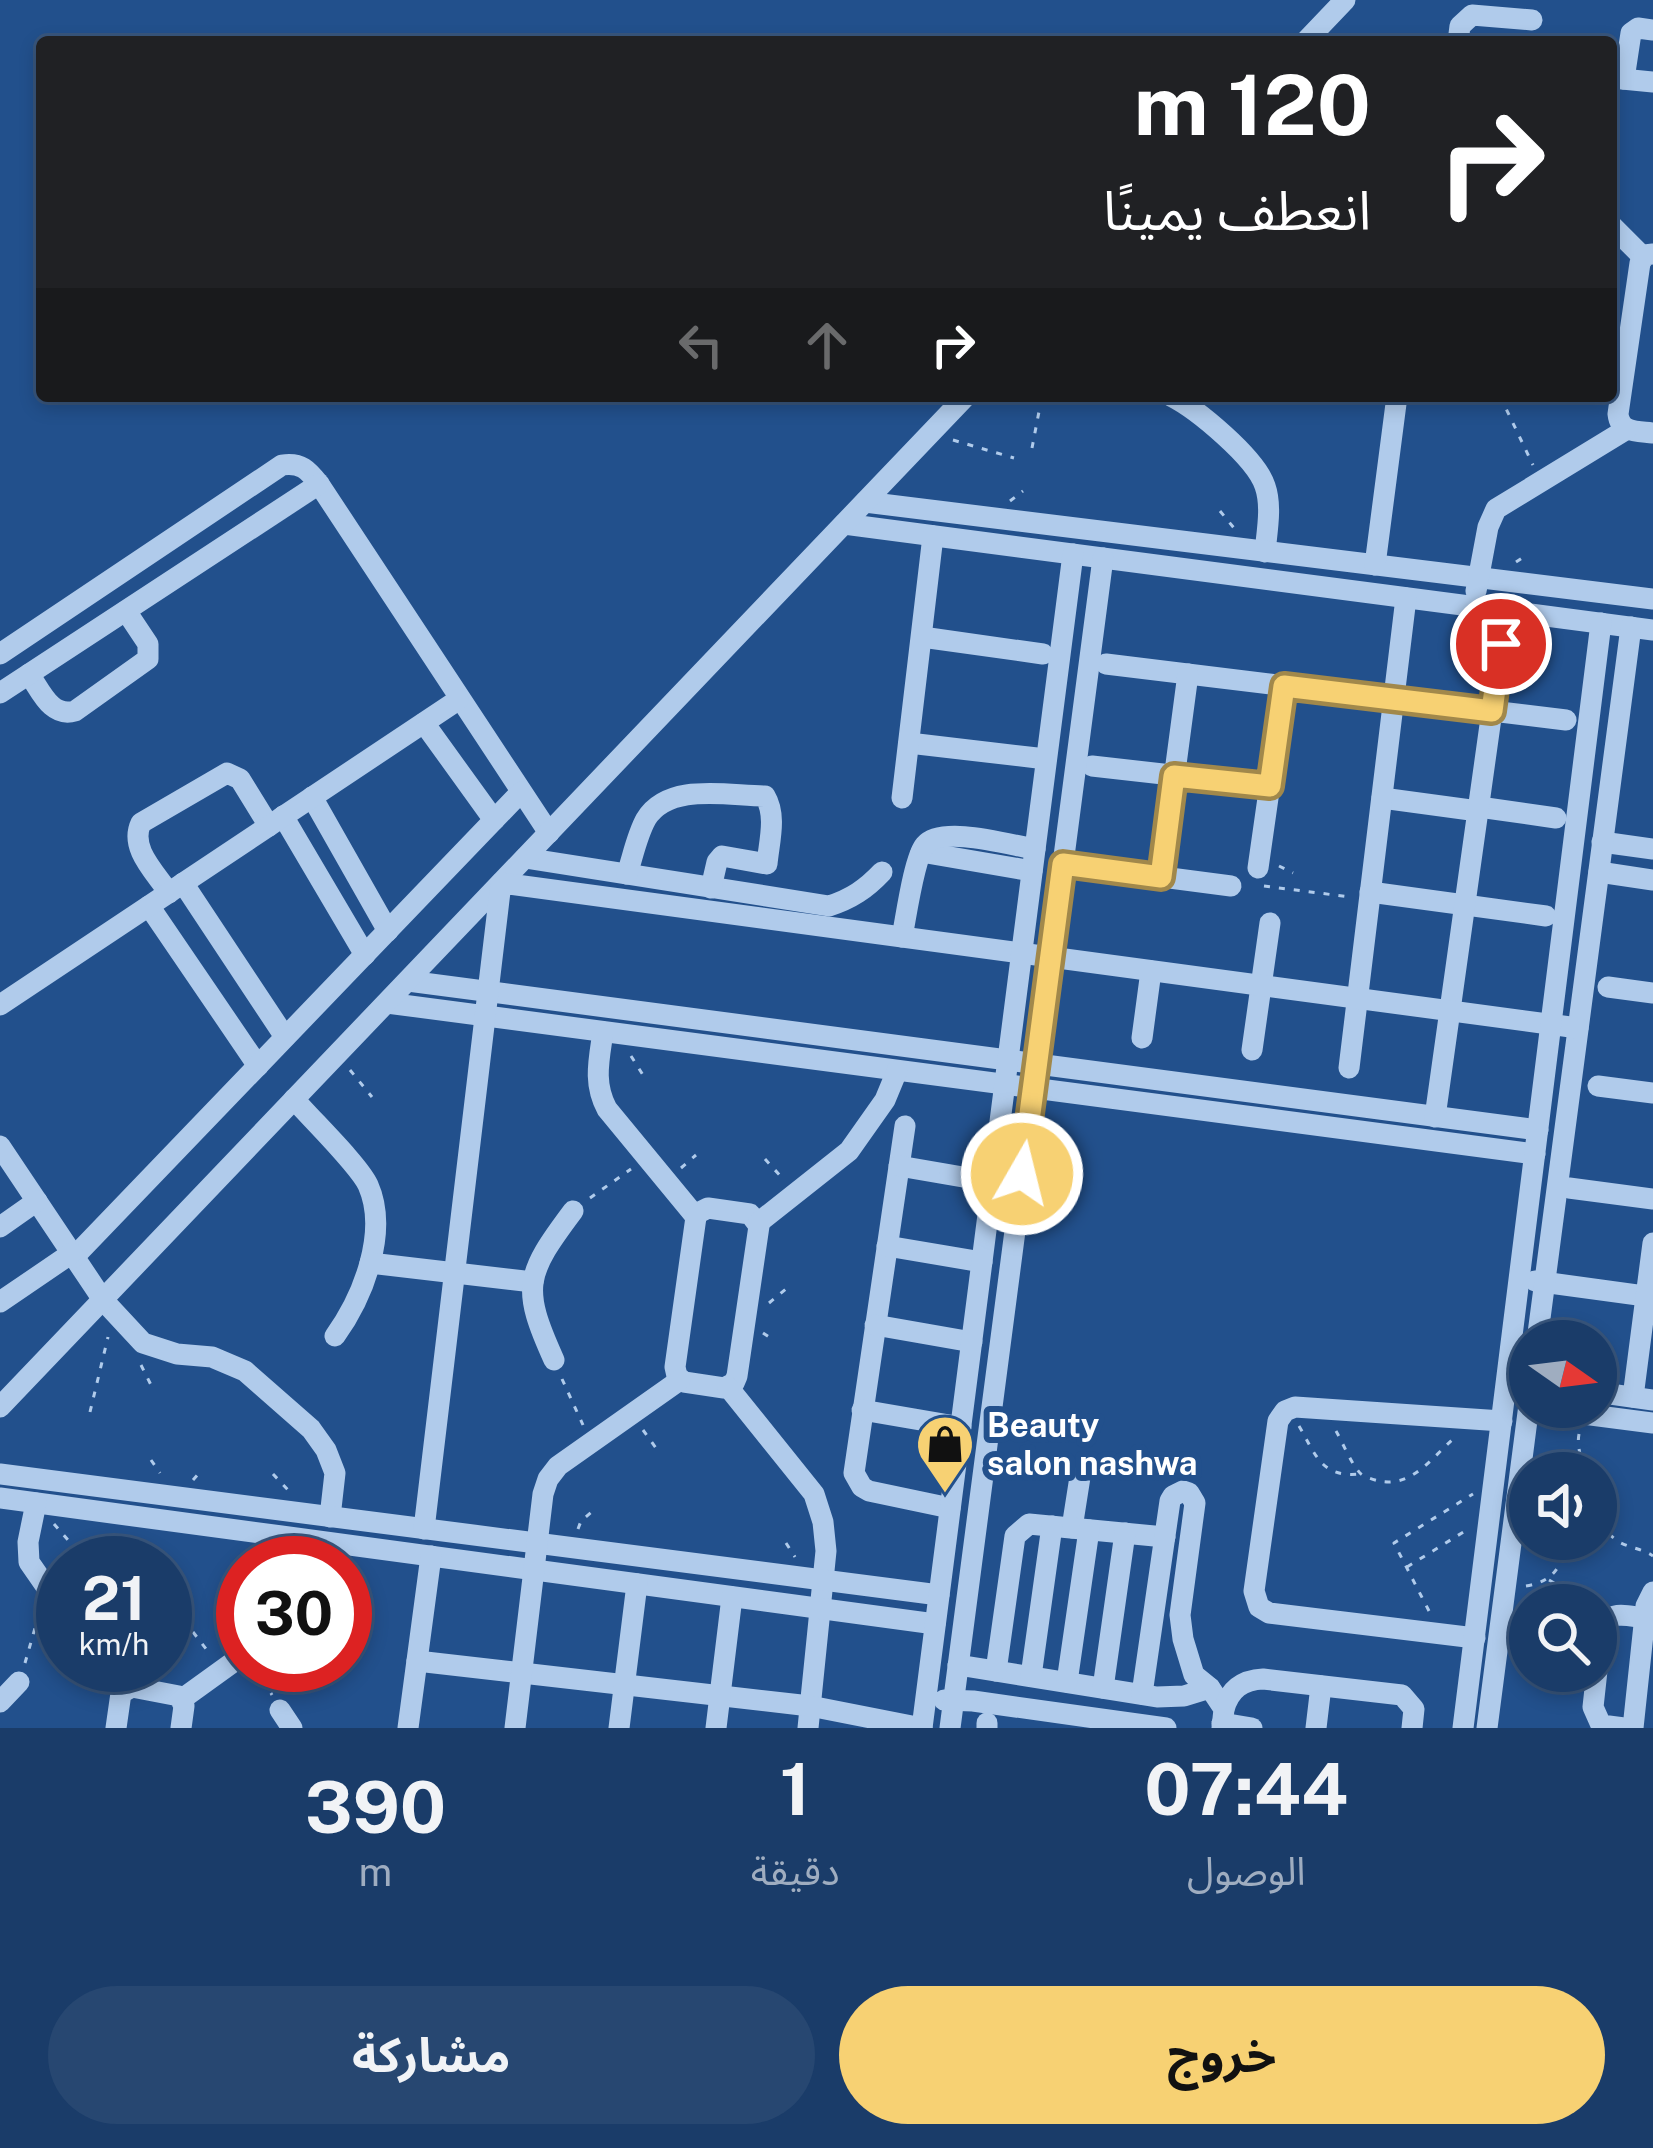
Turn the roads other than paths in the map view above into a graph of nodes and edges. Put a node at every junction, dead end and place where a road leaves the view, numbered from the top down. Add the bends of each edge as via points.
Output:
1 (1345, 0) edge
2 (1532, 20) dead end
3 (1653, 30) edge
4 (1310, 36) edge
5 (1458, 36) edge
6 (1617, 78) edge
7 (1653, 82) edge
8 (1617, 230) edge
9 (1648, 255) edge
10 (960, 402) edge
11 (1184, 402) edge
12 (1396, 402) edge
13 (1628, 429) junction
14 (1653, 433) edge
15 (319, 484) junction
16 (865, 502) junction
17 (844, 524) junction
18 (933, 536) junction
19 (1178, 541) junction
20 (1265, 552) junction
21 (1072, 554) junction
22 (1103, 558) junction
23 (1375, 565) junction
24 (1174, 567) junction
25 (1478, 578) junction
26 (1406, 598) junction
27 (1653, 599) edge
28 (1473, 607) junction
29 (126, 610) junction
30 (1506, 611) junction
31 (1600, 623) junction
32 (1642, 628) edge
33 (922, 637) junction
34 (1043, 653) dead end
35 (0, 654) edge
36 (1106, 664) dead end
37 (29, 674) junction
38 (1188, 674) junction
39 (1284, 686) junction
40 (0, 693) edge
41 (1394, 699) junction
42 (458, 700) junction
43 (1492, 711) junction
44 (1589, 712) junction
45 (1619, 716) junction
46 (1566, 720) dead end
47 (424, 723) junction
48 (909, 742) junction
49 (1046, 759) junction
50 (1092, 766) dead end
51 (1174, 776) junction
52 (1270, 786) junction
53 (521, 792) junction
54 (312, 797) junction
55 (902, 798) dead end
56 (1382, 798) junction
57 (1478, 809) junction
58 (1556, 818) dead end
59 (494, 820) junction
60 (276, 821) junction
61 (549, 833) junction
62 (1602, 842) junction
63 (1653, 849) edge
64 (525, 858) junction
65 (1034, 860) junction
66 (1063, 864) junction
67 (351, 866) junction
68 (1258, 868) dead end
69 (882, 872) dead end
70 (1599, 872) junction
71 (627, 874) junction
72 (1161, 877) junction
73 (1653, 880) edge
74 (501, 884) junction
75 (325, 885) junction
76 (1231, 886) road end
77 (711, 887) junction
78 (176, 888) junction
79 (1370, 896) junction
80 (1465, 905) junction
81 (149, 906) junction
82 (1546, 916) dead end
83 (1270, 923) dead end
84 (388, 931) junction
85 (902, 937) junction
86 (1021, 953) junction
87 (365, 955) junction
88 (1051, 957) junction
89 (1151, 970) junction
90 (408, 981) junction
91 (1262, 985) junction
92 (1608, 987) dead end
93 (488, 993) junction
94 (1653, 993) edge
95 (1358, 998) junction
96 (387, 1003) junction
97 (0, 1005) edge
98 (1450, 1011) junction
99 (485, 1017) junction
100 (723, 1023) junction
101 (1551, 1024) junction
102 (1578, 1028) junction
103 (603, 1032) junction
104 (285, 1037) junction
105 (1142, 1037) dead end
106 (721, 1048) junction
107 (1252, 1050) dead end
108 (1008, 1061) junction
109 (1036, 1065) junction
110 (258, 1066) junction
111 (1349, 1068) dead end
112 (898, 1071) junction
113 (1005, 1085) junction
114 (1598, 1085) dead end
115 (1034, 1089) junction
116 (1653, 1093) edge
117 (294, 1099) junction
118 (1436, 1117) junction
119 (905, 1126) dead end
120 (1538, 1130) junction
121 (0, 1146) edge
122 (1535, 1154) junction
123 (899, 1166) junction
124 (992, 1182) junction
125 (1569, 1188) dead end
126 (1653, 1199) edge
127 (37, 1201) junction
128 (573, 1210) road end
129 (696, 1217) junction
130 (758, 1223) junction
131 (0, 1227) edge
132 (1653, 1243) edge
133 (887, 1246) junction
134 (73, 1255) junction
135 (982, 1262) junction
136 (370, 1263) junction
137 (454, 1273) junction
138 (1520, 1279) junction
139 (532, 1282) junction
140 (1545, 1282) junction
141 (4, 1289) edge
142 (1650, 1296) edge
143 (108, 1306) junction
144 (1540, 1320) edge
145 (875, 1325) junction
146 (335, 1336) dead end
147 (972, 1342) junction
148 (554, 1360) road end
149 (680, 1380) junction
150 (966, 1385) junction
151 (728, 1387) junction
152 (994, 1387) junction
153 (1643, 1398) edge
154 (0, 1407) edge
155 (862, 1410) junction
156 (1617, 1419) edge
157 (1502, 1421) junction
158 (1653, 1424) edge
159 (961, 1427) junction
160 (1525, 1428) edge
161 (0, 1474) edge
162 (1080, 1477) dead end
163 (83, 1485) junction
164 (0, 1498) edge
165 (36, 1503) junction
166 (950, 1508) junction
167 (80, 1509) junction
168 (330, 1517) junction
169 (1071, 1528) junction
170 (424, 1529) junction
171 (1125, 1533) junction
172 (229, 1536) edge
173 (1165, 1537) junction
174 (538, 1544) junction
175 (606, 1552) junction
176 (372, 1554) edge
177 (431, 1556) junction
178 (536, 1570) junction
179 (36, 1573) edge
180 (602, 1580) junction
181 (823, 1580) junction
182 (637, 1584) junction
183 (1653, 1592) edge
184 (939, 1595) junction
185 (732, 1597) junction
186 (820, 1609) junction
187 (1644, 1618) junction
188 (935, 1624) junction
189 (1475, 1635) junction
190 (1499, 1635) junction
191 (417, 1661) junction
192 (958, 1665) junction
193 (996, 1671) junction
194 (523, 1673) junction
195 (216, 1674) edge
196 (1031, 1676) junction
197 (20, 1682) road end
198 (1067, 1682) junction
199 (625, 1685) junction
200 (1321, 1687) junction
201 (1103, 1688) junction
202 (1210, 1688) junction
203 (124, 1692) edge
204 (168, 1692) edge
205 (1142, 1694) junction
206 (720, 1696) junction
207 (182, 1699) junction
208 (926, 1700) junction
209 (953, 1701) junction
210 (0, 1702) edge
211 (809, 1717) edge
212 (1223, 1720) edge
213 (1635, 1726) edge
214 (116, 1728) edge
215 (181, 1728) edge
216 (408, 1728) edge
217 (515, 1728) edge
218 (619, 1728) edge
219 (716, 1728) edge
220 (922, 1728) edge
221 (950, 1728) edge
222 (1166, 1728) edge
223 (1252, 1728) edge
224 (1316, 1728) edge
225 (1412, 1728) edge
226 (1463, 1728) edge
227 (1487, 1728) edge

1 - 4 street
2 - 5 street via 1472,14
3 - 6 street via 1630,33
6 - 7 street
8 - 9 street
9 - 13 street via 1640,263 1618,414
10 - 16 street
11 - 20 street via 1256,467 1268,499
12 - 23 street
13 - 14 street
13 - 25 street via 1496,509
15 - 29 street
15 - 35 street via 304,467 282,465
15 - 42 street
16 - 17 street
16 - 19 street
17 - 18 street
17 - 61 street
18 - 21 street
18 - 33 street
19 - 20 street
19 - 24 street
20 - 23 street
21 - 22 street
21 - 49 street
22 - 24 street
22 - 66 street
23 - 25 street
24 - 26 street
25 - 27 street
25 - 28 street
26 - 28 street
26 - 41 street
28 - 30 street
29 - 37 street
29 - 37 street via 148,644 148,659 75,711 54,710
30 - 31 street
30 - 43 street
31 - 32 street
31 - 44 street
32 - 45 street
33 - 34 street
33 - 48 street
36 - 38 street
37 - 40 street
38 - 39 street
38 - 51 street
39 - 41 street
39 - 52 street
41 - 43 street
41 - 56 street
42 - 47 street
42 - 53 street
43 - 46 street
43 - 57 street
44 - 45 street
44 - 101 street
45 - 62 street
47 - 54 street
47 - 59 street
48 - 49 street
48 - 55 street
49 - 65 street
50 - 51 street
51 - 52 street
51 - 72 street
52 - 68 street
53 - 59 street
53 - 61 street
54 - 60 street
54 - 67 street
56 - 57 street
56 - 79 street
57 - 58 street
57 - 80 street
59 - 84 street
60 - 75 street
60 - 78 street
60 - 78 street via 227,773 141,824 137,844
61 - 64 street
62 - 63 street
62 - 70 street
64 - 71 street
64 - 74 street
65 - 85 street via 947,834 931,839 920,853
65 - 86 street
66 - 72 street
66 - 88 street
67 - 75 street
67 - 84 street
69 - 77 street via 829,906
70 - 73 street
70 - 102 street
71 - 77 street
71 - 77 street via 644,822 665,800 765,796 772,814 766,864 722,856
72 - 76 street
74 - 85 street
74 - 90 street
74 - 93 street
75 - 87 street
78 - 81 street
78 - 104 street
79 - 80 street
79 - 95 street
80 - 82 street
80 - 98 street
81 - 97 street
81 - 110 street
83 - 91 street
84 - 87 street
85 - 86 street
86 - 88 street
86 - 108 street
87 - 104 street
88 - 89 street
88 - 109 street
89 - 91 street
89 - 105 street
90 - 93 street
90 - 96 street
91 - 95 street
91 - 107 street
92 - 94 street
93 - 99 street
93 - 100 street
95 - 98 street
95 - 111 street
96 - 99 street
96 - 117 street
98 - 101 street
98 - 118 street
99 - 103 street
99 - 137 street
100 - 106 street
100 - 108 street
101 - 102 street
101 - 120 street
102 - 140 street
103 - 106 street
103 - 129 street via 600,1097
104 - 110 street
106 - 112 street
108 - 109 street
108 - 113 street
109 - 115 street
109 - 118 street
110 - 134 street
112 - 113 street
112 - 130 street via 849,1151
113 - 115 street
113 - 124 street
114 - 116 street
115 - 122 street
115 - 152 street
117 - 136 street via 366,1182 377,1235
117 - 143 street
118 - 120 street
119 - 123 street
120 - 122 street
121 - 127 street
122 - 138 street
123 - 124 street
123 - 133 street
124 - 135 street
125 - 126 street
127 - 131 street
127 - 134 street
128 - 139 street
129 - 130 street via 708,1208 750,1214
129 - 149 street via 675,1367
130 - 151 street via 737,1376
132 - 142 street
133 - 135 street
133 - 145 street
134 - 141 street
134 - 143 street
135 - 147 street
136 - 137 street
136 - 146 street
137 - 139 street
137 - 170 street
138 - 140 street
138 - 157 street
139 - 148 street via 533,1308
140 - 142 street
140 - 144 street
142 - 153 street
143 - 154 street
143 - 168 street via 143,1343 245,1371 311,1429 334,1473
145 - 147 street
145 - 155 street
147 - 150 street
149 - 151 street
149 - 174 street via 558,1466 543,1494
150 - 152 street
150 - 159 street
151 - 181 street via 814,1494 823,1522
152 - 192 street
155 - 159 street
155 - 166 street via 854,1473 862,1487
156 - 158 street
157 - 189 street
157 - 189 street via 1290,1408 1278,1421 1254,1591 1269,1613
159 - 166 street
160 - 190 street
161 - 163 street
162 - 169 street
163 - 167 street
163 - 168 street
164 - 165 street
165 - 167 street
165 - 179 street via 28,1542
166 - 184 street
167 - 172 street
168 - 170 street
169 - 171 street
169 - 193 street via 1028,1524 1016,1536
169 - 196 street
169 - 198 street
170 - 174 street
171 - 173 street
171 - 201 street
173 - 202 street via 1173,1496 1189,1493 1195,1503 1180,1615 1194,1675
173 - 205 street
174 - 175 street
174 - 178 street
175 - 180 street
175 - 181 street
176 - 177 street
177 - 178 street
177 - 191 street
178 - 180 street
178 - 194 street
180 - 182 street
181 - 184 street
181 - 186 street
182 - 185 street
182 - 199 street
183 - 187 street
184 - 188 street
185 - 186 street
185 - 206 street
186 - 188 street
186 - 211 street
187 - 213 street
187 - 213 street via 1616,1615 1602,1625 1593,1707 1601,1726
188 - 208 street
189 - 190 street
189 - 226 street
190 - 227 street
191 - 194 street
191 - 216 street
192 - 193 street
192 - 209 street
193 - 196 street
194 - 199 street
194 - 217 street
195 - 207 street
196 - 198 street
197 - 210 street
198 - 201 street
199 - 206 street
199 - 218 street
200 - 212 street via 1252,1680 1233,1690
200 - 224 street
200 - 225 street via 1402,1695 1414,1709
201 - 205 street
202 - 205 street
202 - 212 street
203 - 214 street
204 - 207 street
206 - 211 street
206 - 219 street
207 - 215 street
208 - 209 street
208 - 220 street
209 - 221 street
209 - 222 street
211 - 220 street
212 - 223 street

